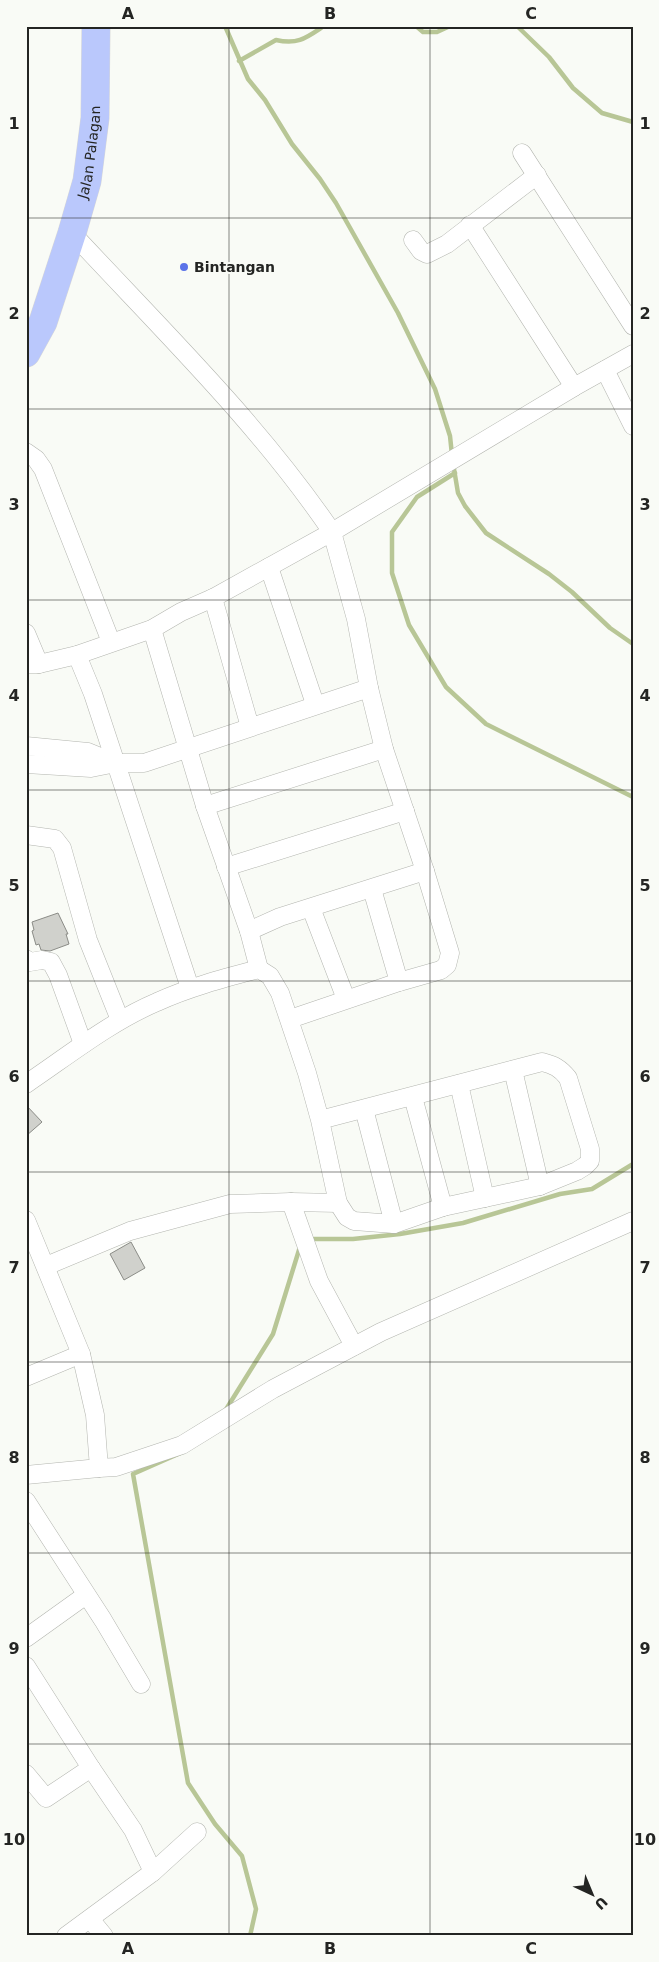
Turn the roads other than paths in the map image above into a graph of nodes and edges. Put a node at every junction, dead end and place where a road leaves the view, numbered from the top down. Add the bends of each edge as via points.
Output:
1 (96, 26) edge
2 (522, 153) dead end
3 (537, 175) junction
4 (470, 225) junction
5 (72, 233) junction
6 (413, 240) dead end
7 (58, 273) junction
8 (26, 312) edge
9 (633, 326) edge
10 (26, 353) edge
11 (633, 354) edge
12 (606, 370) junction
13 (574, 387) junction
14 (633, 426) edge
15 (26, 452) edge
16 (332, 532) junction
17 (270, 567) junction
18 (213, 598) junction
19 (152, 629) junction
20 (26, 633) edge
21 (111, 642) junction
22 (77, 655) junction
23 (33, 664) edge
24 (369, 688) junction
25 (315, 704) junction
26 (250, 727) junction
27 (26, 746) edge
28 (188, 747) junction
29 (384, 749) junction
30 (116, 763) junction
31 (26, 764) edge
32 (205, 806) junction
33 (405, 811) junction
34 (26, 835) edge
35 (226, 867) junction
36 (425, 872) junction
37 (372, 889) junction
38 (311, 908) junction
39 (248, 931) junction
40 (26, 959) edge
41 (259, 969) junction
42 (399, 982) junction
43 (190, 988) junction
44 (346, 999) junction
45 (290, 1018) junction
46 (120, 1020) junction
47 (83, 1044) junction
48 (512, 1070) junction
49 (26, 1084) edge
50 (459, 1084) junction
51 (412, 1097) junction
52 (364, 1109) junction
53 (320, 1120) junction
54 (540, 1186) junction
55 (484, 1198) junction
56 (291, 1202) junction
57 (338, 1203) junction
58 (443, 1208) junction
59 (26, 1220) edge
60 (633, 1221) edge
61 (394, 1224) junction
62 (46, 1266) junction
63 (354, 1346) junction
64 (81, 1354) junction
65 (26, 1377) edge
66 (100, 1468) junction
67 (26, 1475) edge
68 (26, 1501) edge
69 (86, 1595) junction
70 (26, 1638) edge
71 (26, 1666) edge
72 (141, 1684) dead end
73 (91, 1768) junction
74 (26, 1774) edge
75 (197, 1832) dead end
76 (154, 1872) junction
77 (90, 1919) junction
78 (66, 1936) edge
79 (104, 1936) edge

1 - 5 main road, Jalan Palagan via 94,118 87,181
2 - 3 street
3 - 4 street
3 - 9 street
4 - 6 street via 447,244 427,254
4 - 13 street
5 - 7 main road, Jalan Palagan
5 - 16 street via 239,412
7 - 8 main road, Jalan Palagan
7 - 10 main road, Jalan Palagan via 43,322
11 - 12 street
12 - 13 street
12 - 14 street
13 - 16 street
15 - 21 street via 36,458 43,469
16 - 17 street
16 - 24 street via 356,619
17 - 18 street
17 - 25 street
18 - 19 street
18 - 26 street
19 - 21 street
19 - 28 street
20 - 23 street
21 - 22 street
22 - 23 street
22 - 30 street
24 - 25 street
24 - 29 street
25 - 26 street
26 - 28 street
27 - 30 street via 88,752
28 - 30 street via 144,763
28 - 32 street
29 - 32 street
29 - 33 street
30 - 31 street via 91,768
30 - 43 street
32 - 35 street
33 - 35 street
33 - 36 street
34 - 46 street via 55,840 62,848 88,940
35 - 39 street
36 - 37 street
36 - 42 street via 450,960 441,970
37 - 38 street
37 - 42 street
38 - 39 street
38 - 44 street
39 - 41 street
40 - 47 street via 30,962 51,962
41 - 43 street
41 - 45 street via 270,976
42 - 44 street
43 - 46 street
44 - 45 street
45 - 53 street
46 - 47 street
47 - 49 street
48 - 50 street
48 - 54 street
48 - 54 street via 542,1062 562,1070 568,1078 590,1149 590,1160 586,1166
50 - 51 street
50 - 55 street
51 - 52 street
51 - 58 street
52 - 53 street
52 - 61 street
53 - 57 street
54 - 55 street
55 - 58 street
56 - 57 street
56 - 62 street via 230,1204 130,1231
56 - 63 street via 319,1281
57 - 61 street via 347,1217 354,1221
58 - 61 street
59 - 62 street
60 - 63 street
62 - 64 street
63 - 66 street via 273,1389 182,1445 116,1467
64 - 65 street
64 - 66 street via 95,1415
66 - 67 street
68 - 69 street
69 - 70 street
69 - 72 street
71 - 73 street
73 - 74 street via 46,1798
73 - 76 street via 132,1830
75 - 76 street
76 - 77 street
77 - 78 street
77 - 79 street

